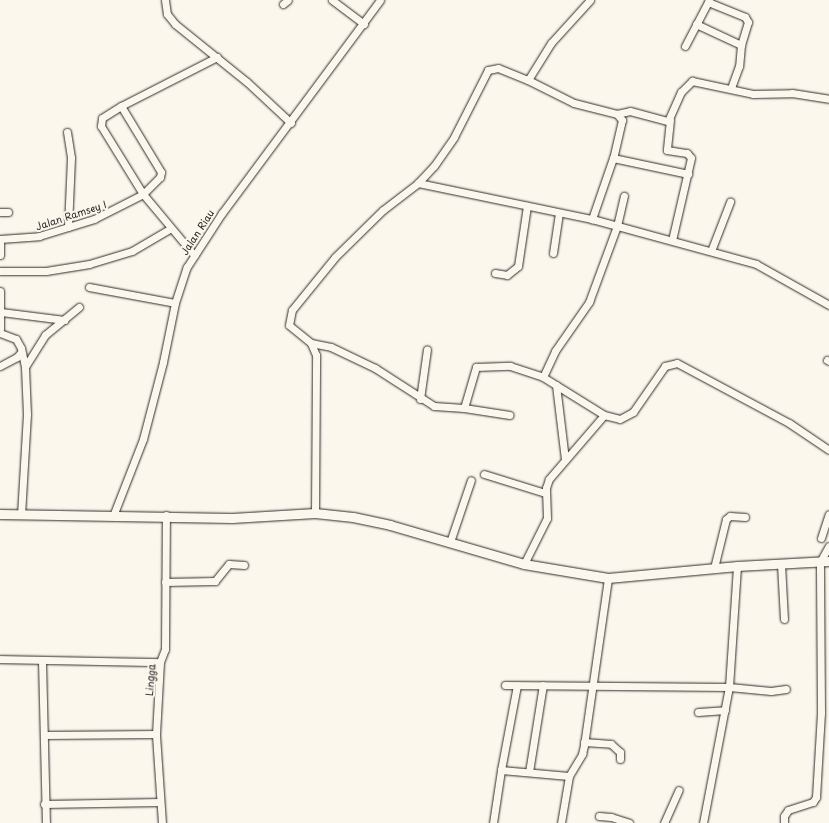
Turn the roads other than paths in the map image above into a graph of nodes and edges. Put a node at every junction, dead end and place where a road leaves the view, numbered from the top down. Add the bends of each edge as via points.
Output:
1 (165, 0) edge
2 (332, 0) edge
3 (380, 0) edge
4 (590, 0) edge
5 (708, 1) edge
6 (364, 24) junction
7 (696, 24) junction
8 (741, 45) junction
9 (685, 46) dead end
10 (217, 57) junction
11 (528, 80) junction
12 (731, 88) junction
13 (829, 99) edge
14 (121, 106) junction
15 (617, 114) junction
16 (670, 120) junction
17 (291, 123) junction
18 (67, 132) dead end
19 (613, 158) junction
20 (688, 174) junction
21 (418, 183) junction
22 (143, 194) junction
23 (624, 196) dead end
24 (730, 202) dead end
25 (527, 206) junction
26 (0, 212) edge
27 (8, 212) dead end
28 (559, 213) junction
29 (592, 219) junction
30 (617, 226) junction
31 (68, 227) junction
32 (171, 228) junction
33 (0, 239) edge
34 (672, 240) junction
35 (711, 251) junction
36 (553, 252) dead end
37 (0, 255) edge
38 (194, 255) junction
39 (0, 271) edge
40 (495, 273) dead end
41 (89, 287) dead end
42 (0, 291) edge
43 (175, 303) junction
44 (829, 305) edge
45 (79, 307) dead end
46 (1, 312) edge
47 (64, 320) junction
48 (0, 329) edge
49 (0, 333) edge
50 (311, 342) junction
51 (427, 349) dead end
52 (21, 352) junction
53 (0, 366) edge
54 (25, 367) junction
55 (543, 377) junction
56 (556, 385) junction
57 (420, 398) junction
58 (464, 408) junction
59 (509, 415) dead end
60 (604, 415) junction
61 (829, 450) edge
62 (565, 459) junction
63 (484, 474) dead end
64 (471, 480) dead end
65 (546, 493) junction
66 (0, 514) edge
67 (21, 514) junction
68 (315, 514) junction
69 (829, 514) edge
70 (166, 515) junction
71 (113, 516) junction
72 (745, 517) dead end
73 (822, 538) dead end
74 (450, 542) junction
75 (829, 546) edge
76 (825, 562) edge
77 (524, 564) junction
78 (782, 564) junction
79 (244, 565) dead end
80 (737, 566) junction
81 (714, 568) junction
82 (608, 578) junction
83 (165, 582) junction
84 (784, 619) dead end
85 (0, 659) edge
86 (42, 661) junction
87 (160, 662) junction
88 (505, 684) dead end
89 (517, 685) junction
90 (544, 686) junction
91 (593, 686) junction
92 (729, 687) junction
93 (786, 689) dead end
94 (725, 710) junction
95 (698, 712) dead end
96 (156, 734) junction
97 (44, 735) junction
98 (584, 742) junction
99 (620, 759) dead end
100 (501, 770) junction
101 (529, 772) junction
102 (569, 776) junction
103 (679, 790) dead end
104 (160, 802) junction
105 (44, 804) junction
106 (599, 816) dead end
107 (46, 823) edge
108 (162, 823) edge
109 (493, 823) edge
110 (561, 823) edge
111 (629, 823) edge
112 (664, 823) edge
113 (703, 823) edge
114 (784, 823) edge

1 - 10 street via 167,14 175,24
2 - 6 street
3 - 6 street, Jalan Riau
4 - 11 street via 551,43
5 - 7 street
5 - 8 street via 745,17 748,22
6 - 17 street, Jalan Riau
7 - 8 street
7 - 9 street
8 - 12 street via 739,66
10 - 14 street
10 - 17 street
11 - 15 street via 564,98
11 - 21 street via 498,68 488,70 454,137
12 - 13 street via 753,94 792,94
12 - 16 street via 689,82 681,92
14 - 22 street, Jalan Ramsey I via 161,172 160,177
14 - 22 street via 102,118 100,125
15 - 16 street via 630,111 666,122
15 - 19 street via 622,125
16 - 20 street via 667,150 690,155
17 - 38 street, Jalan Riau via 222,213
18 - 31 street via 71,158
19 - 20 street
19 - 29 street
20 - 34 street
21 - 25 street
21 - 50 street via 383,210 334,257 292,310 289,325
22 - 31 street, Jalan Ramsey I via 121,208
22 - 32 street
23 - 30 street
24 - 35 street
25 - 28 street
25 - 40 street via 518,266 507,275
26 - 27 street
28 - 29 street
28 - 36 street
29 - 30 street
30 - 34 street
30 - 55 street via 589,302 555,351
31 - 33 street, Jalan Ramsey I via 29,238
32 - 38 street
32 - 39 street via 132,251 89,264 46,271
33 - 37 street
34 - 35 street
35 - 44 street via 769,270
38 - 43 street, Jalan Riau via 183,276
41 - 43 street
42 - 46 street
43 - 71 street, Jalan Riau via 151,412
45 - 47 street
46 - 47 street
46 - 48 street
47 - 54 street via 45,336
49 - 52 street via 16,339
50 - 57 street via 331,347 376,368
50 - 68 street via 316,361
51 - 57 street
52 - 53 street
52 - 54 street
54 - 67 street via 27,414
55 - 56 street
55 - 58 street via 514,366 477,367
56 - 60 street
56 - 62 street
57 - 58 street via 438,407
58 - 59 street
60 - 61 street via 620,419 630,415 664,366 677,363 789,423
60 - 62 street
62 - 65 street via 552,473
63 - 65 street
64 - 74 street
65 - 77 street via 547,518
66 - 67 main road
67 - 71 main road
68 - 70 main road via 232,518
68 - 74 main road via 353,517
69 - 73 street
70 - 71 main road
70 - 83 street, Lingga
72 - 81 street via 730,516 726,519
74 - 77 main road
75 - 76 street
76 - 78 main road
76 - 114 street via 816,798 813,802 788,810
77 - 82 main road
78 - 80 main road
78 - 84 street
79 - 83 street via 229,564 215,581
80 - 81 main road
80 - 92 street
81 - 82 main road
82 - 91 street
83 - 87 street, Lingga via 165,649
85 - 86 street
86 - 87 street
86 - 97 street
87 - 96 street, Lingga
88 - 89 street
89 - 90 street
89 - 100 street
90 - 91 street
90 - 101 street
91 - 92 street
91 - 98 street
92 - 93 street via 771,691
92 - 94 street
94 - 95 street
94 - 113 street
96 - 97 street
96 - 104 street, Lingga
97 - 105 street
98 - 99 street via 611,744 620,752
98 - 102 street via 582,754
100 - 101 street
100 - 109 street
101 - 102 street
102 - 110 street
103 - 112 street
104 - 105 street
104 - 108 street, Lingga
105 - 107 street
106 - 111 street via 611,816

